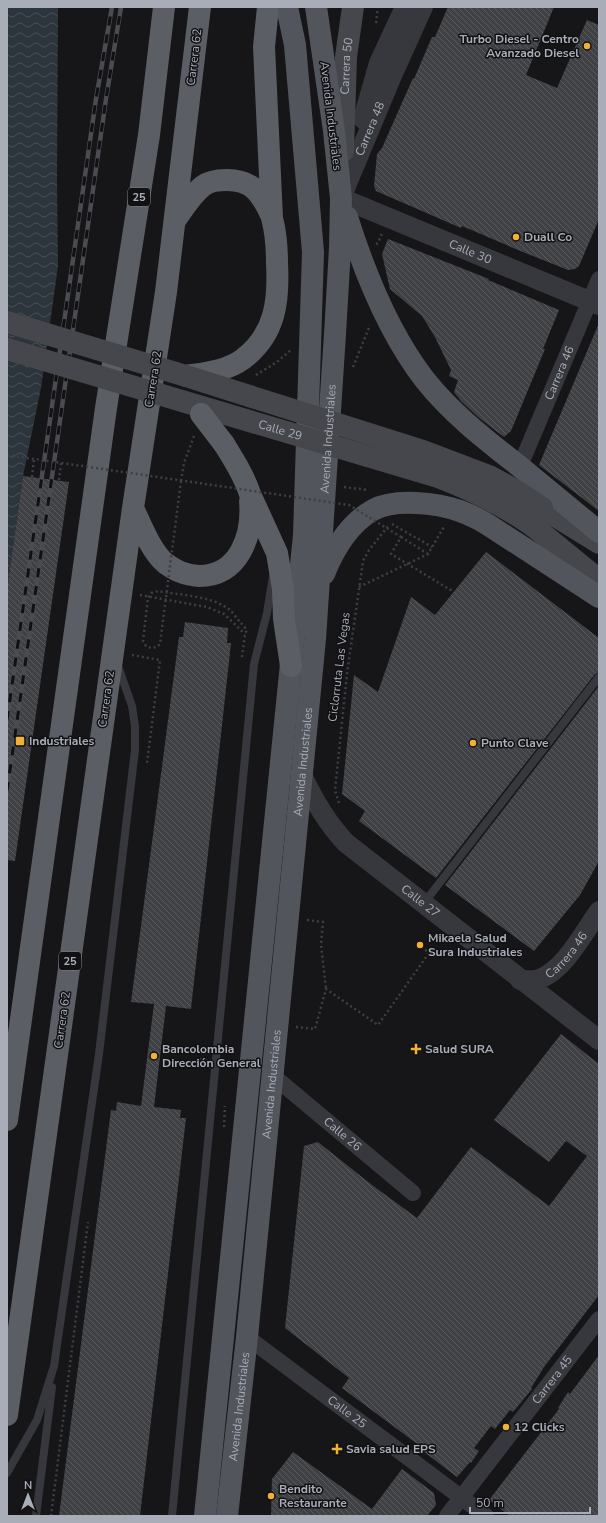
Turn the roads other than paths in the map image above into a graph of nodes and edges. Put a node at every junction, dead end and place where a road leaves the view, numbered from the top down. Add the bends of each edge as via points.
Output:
1 (164, 7) edge
2 (200, 7) edge
3 (268, 7) edge
4 (287, 7) edge
5 (316, 7) edge
6 (353, 7) edge
7 (405, 7) edge
8 (423, 7) edge
9 (341, 198) junction
10 (272, 218) junction
11 (175, 220) junction
12 (599, 279) edge
13 (594, 303) edge
14 (7, 322) edge
15 (7, 349) edge
16 (186, 376) junction
17 (198, 417) junction
18 (520, 466) junction
19 (250, 494) junction
20 (133, 508) junction
21 (537, 517) junction
22 (599, 532) edge
23 (599, 543) edge
24 (277, 554) junction
25 (599, 580) edge
26 (319, 586) junction
27 (599, 597) edge
28 (113, 653) junction
29 (291, 666) junction
30 (599, 677) edge
31 (301, 773) junction
32 (424, 904) junction
33 (599, 911) edge
34 (520, 980) junction
35 (599, 1040) edge
36 (202, 1062) dead end
37 (215, 1066) junction
38 (272, 1075) junction
39 (7, 1120) edge
40 (413, 1193) dead end
41 (7, 1320) edge
42 (598, 1322) edge
43 (247, 1337) junction
44 (54, 1366) junction
45 (8, 1408) edge
46 (7, 1472) edge
47 (461, 1497) junction
48 (36, 1516) edge
49 (172, 1516) edge
50 (205, 1516) edge
51 (227, 1516) edge
52 (447, 1516) edge
53 (486, 1516) edge

1 - 39 highway, 25 via 149,135 106,408
2 - 11 highway, Carrera 62 / 25
3 - 10 highway via 264,47
4 - 29 main road, Avenida Industriales via 295,45 313,252 304,535
5 - 9 main road, Avenida Industriales
6 - 9 main road, Carrera 50 via 346,57
7 - 9 street, Carrera 48 via 379,64
8 - 9 street, Carrera 48
9 - 13 street, Calle 30
9 - 18 main road via 356,246 374,289 406,352 425,380 460,419
9 - 26 main road, Avenida Industriales via 338,294
10 - 11 highway via 263,197 252,186 237,180 221,180 204,185
10 - 16 highway via 276,233 278,288 276,309 270,327 259,344 243,359 222,369
11 - 20 highway, Carrera 62 / 25
12 - 13 street, Carrera 46
13 - 18 street, Carrera 46
14 - 16 main road, Calle 29, bridge
15 - 17 main road, Calle 29, bridge
16 - 21 main road, Calle 29, bridge via 464,465 515,490
17 - 19 highway, bridge via 224,444 235,460
17 - 21 main road, Calle 29, bridge via 438,477 511,510
18 - 22 main road
19 - 20 highway via 250,529 244,545 226,569 208,576 190,576 177,572 164,562 143,531
19 - 24 highway
20 - 28 highway, Carrera 62 / 25
21 - 23 main road, Calle 29
21 - 25 main road, Calle 29
24 - 29 highway
24 - 37 lane via 267,613 254,664
26 - 27 main road via 330,558 355,525 373,510 392,504 411,503 454,509 476,518
26 - 31 main road, Avenida Industriales
28 - 44 lane via 132,706 135,750 99,1054
28 - 45 highway, Carrera 62 / 25
29 - 50 main road, Avenida Industriales
30 - 32 lane
31 - 32 street, Calle 27 via 310,794 332,828 346,843
31 - 38 main road, Avenida Industriales
32 - 34 street, Calle 27
33 - 34 street, Carrera 46 via 570,953 553,971 538,980
34 - 35 street, Calle 27
36 - 37 lane
37 - 49 lane
38 - 40 street, Calle 26
38 - 43 main road, Avenida Industriales
41 - 45 highway
42 - 47 street, Carrera 45
43 - 47 street, Calle 25
43 - 51 main road, Avenida Industriales
44 - 46 lane via 37,1420
44 - 48 lane
47 - 52 street, Carrera 45
47 - 53 street, Calle 25

